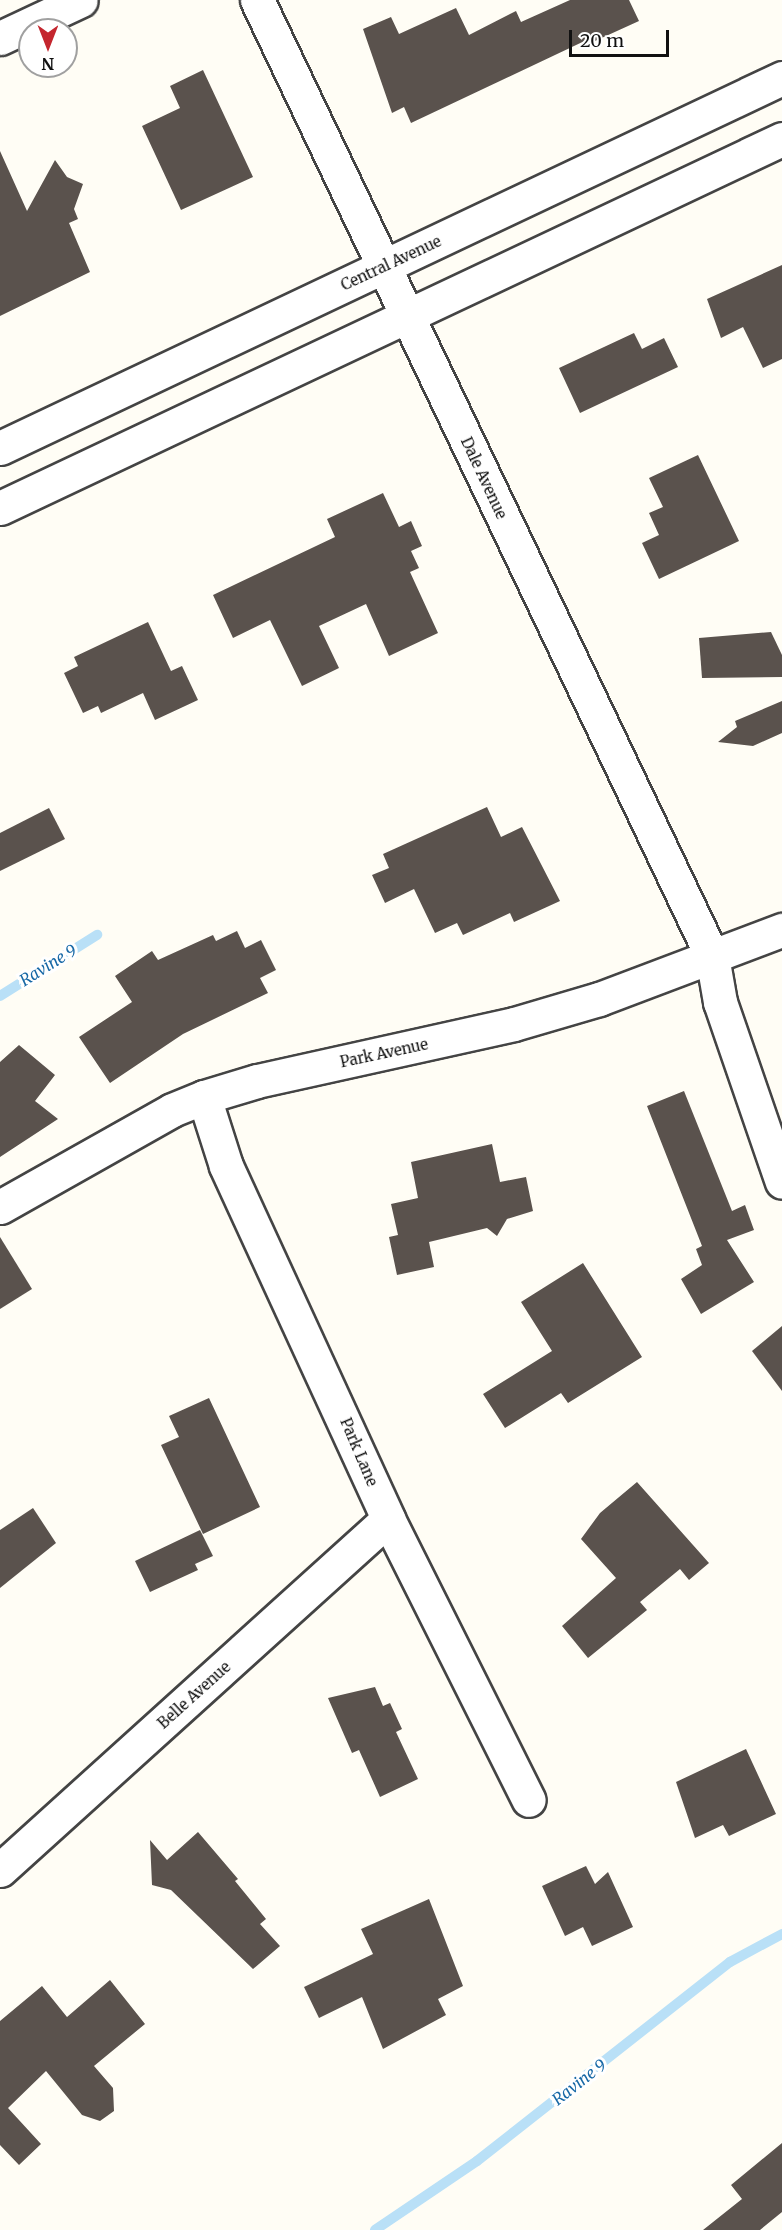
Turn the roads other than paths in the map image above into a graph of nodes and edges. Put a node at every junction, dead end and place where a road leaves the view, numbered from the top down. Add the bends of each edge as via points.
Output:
1 (81, 0) edge
2 (257, 0) edge
3 (0, 39) edge
4 (782, 78) edge
5 (782, 139) edge
6 (383, 267) junction
7 (407, 316) junction
8 (0, 448) edge
9 (0, 508) edge
10 (782, 930) edge
11 (712, 956) junction
12 (204, 1098) junction
13 (782, 1182) edge
14 (0, 1207) edge
15 (388, 1519) junction
16 (529, 1800) dead end
17 (0, 1870) edge

1 - 3 street
2 - 6 street, Dale Avenue
4 - 6 street, Central Avenue
5 - 7 street
6 - 7 street, Dale Avenue
6 - 8 street, Central Avenue
7 - 9 street
7 - 11 street, Dale Avenue
10 - 11 street, Park Avenue
11 - 12 street, Park Avenue via 514,1024 256,1081
11 - 13 street, Dale Avenue via 720,1002
12 - 14 street, Park Avenue via 172,1110
12 - 15 street, Park Lane via 226,1166
15 - 16 street, Park Lane
15 - 17 street, Belle Avenue

